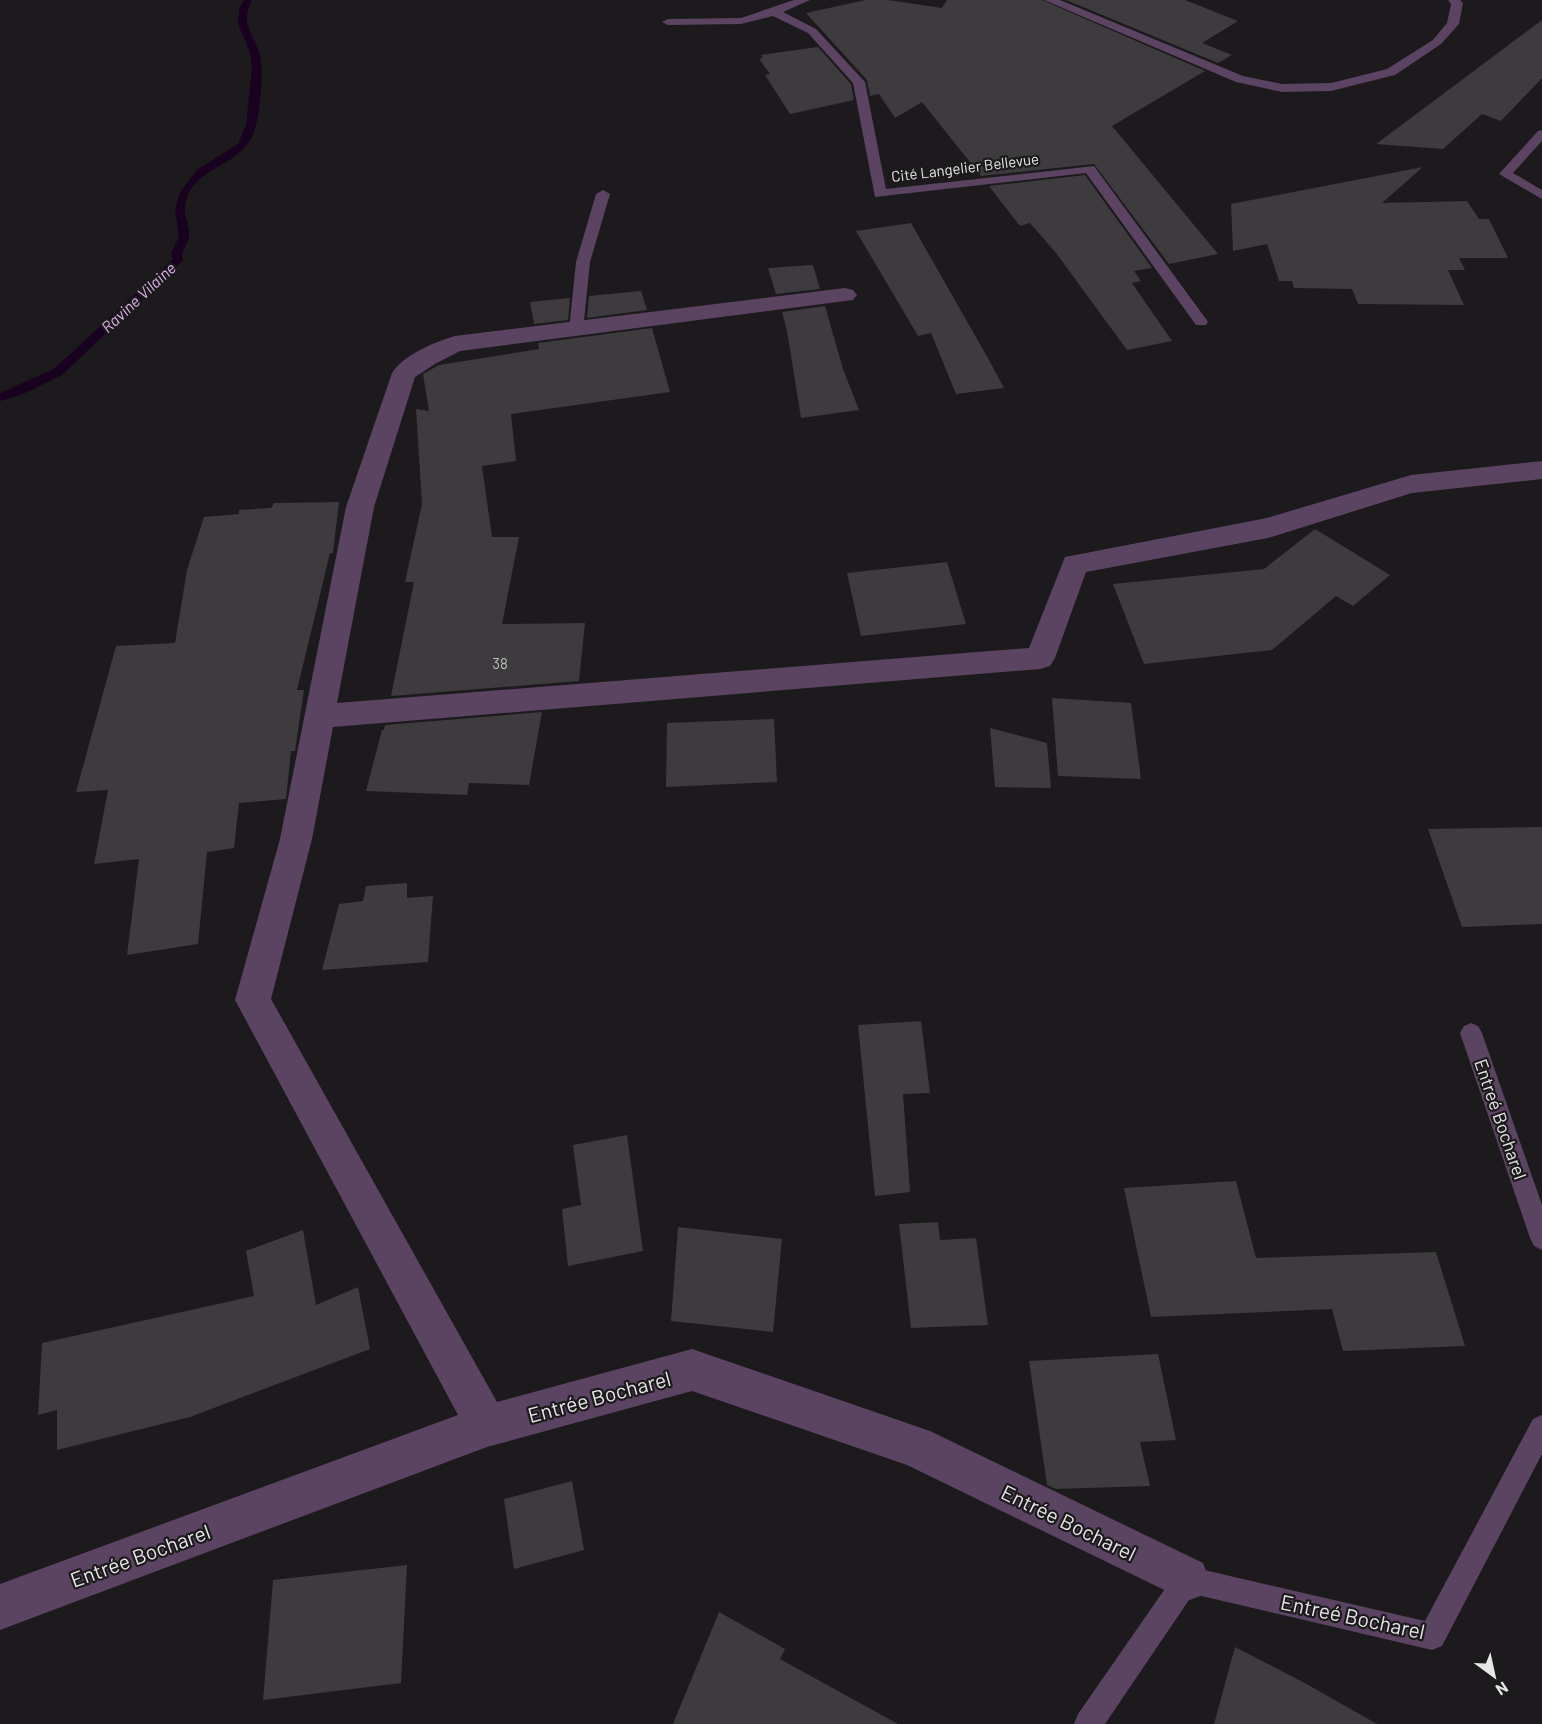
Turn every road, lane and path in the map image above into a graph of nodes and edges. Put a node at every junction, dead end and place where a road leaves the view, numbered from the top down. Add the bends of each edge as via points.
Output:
1 (804, 0) edge
2 (1050, 0) edge
3 (1454, 0) edge
4 (774, 12) junction
5 (669, 22) dead end
6 (1542, 134) edge
7 (603, 194) dead end
8 (1542, 195) edge
9 (846, 295) dead end
10 (1201, 322) dead end
11 (576, 330) junction
12 (1542, 470) edge
13 (320, 716) junction
14 (1472, 1033) dead end
15 (1542, 1238) edge
16 (487, 1426) junction
17 (1542, 1428) edge
18 (1187, 1580) junction
19 (0, 1607) edge
20 (1088, 1724) edge

1 - 4 lane
2 - 3 lane via 1240,79 1282,88 1331,87 1392,72 1437,42 1452,24 1457,3
4 - 5 lane via 741,21
4 - 10 lane, Cité Langelier Bellevue via 812,31 859,82 880,194 1089,169
6 - 8 lane via 1506,174
7 - 11 lane via 583,262
9 - 11 street
11 - 13 street via 455,344 404,373 360,507
12 - 13 street via 1411,483 1268,528 1075,564 1040,658
13 - 16 street via 296,839 253,1000
14 - 15 lane, Entreé Bocharel
16 - 18 street, Entrée Bocharel via 692,1370 915,1446
16 - 19 street, Entrée Bocharel
17 - 18 lane, Entreé Bocharel via 1432,1636
18 - 20 lane

